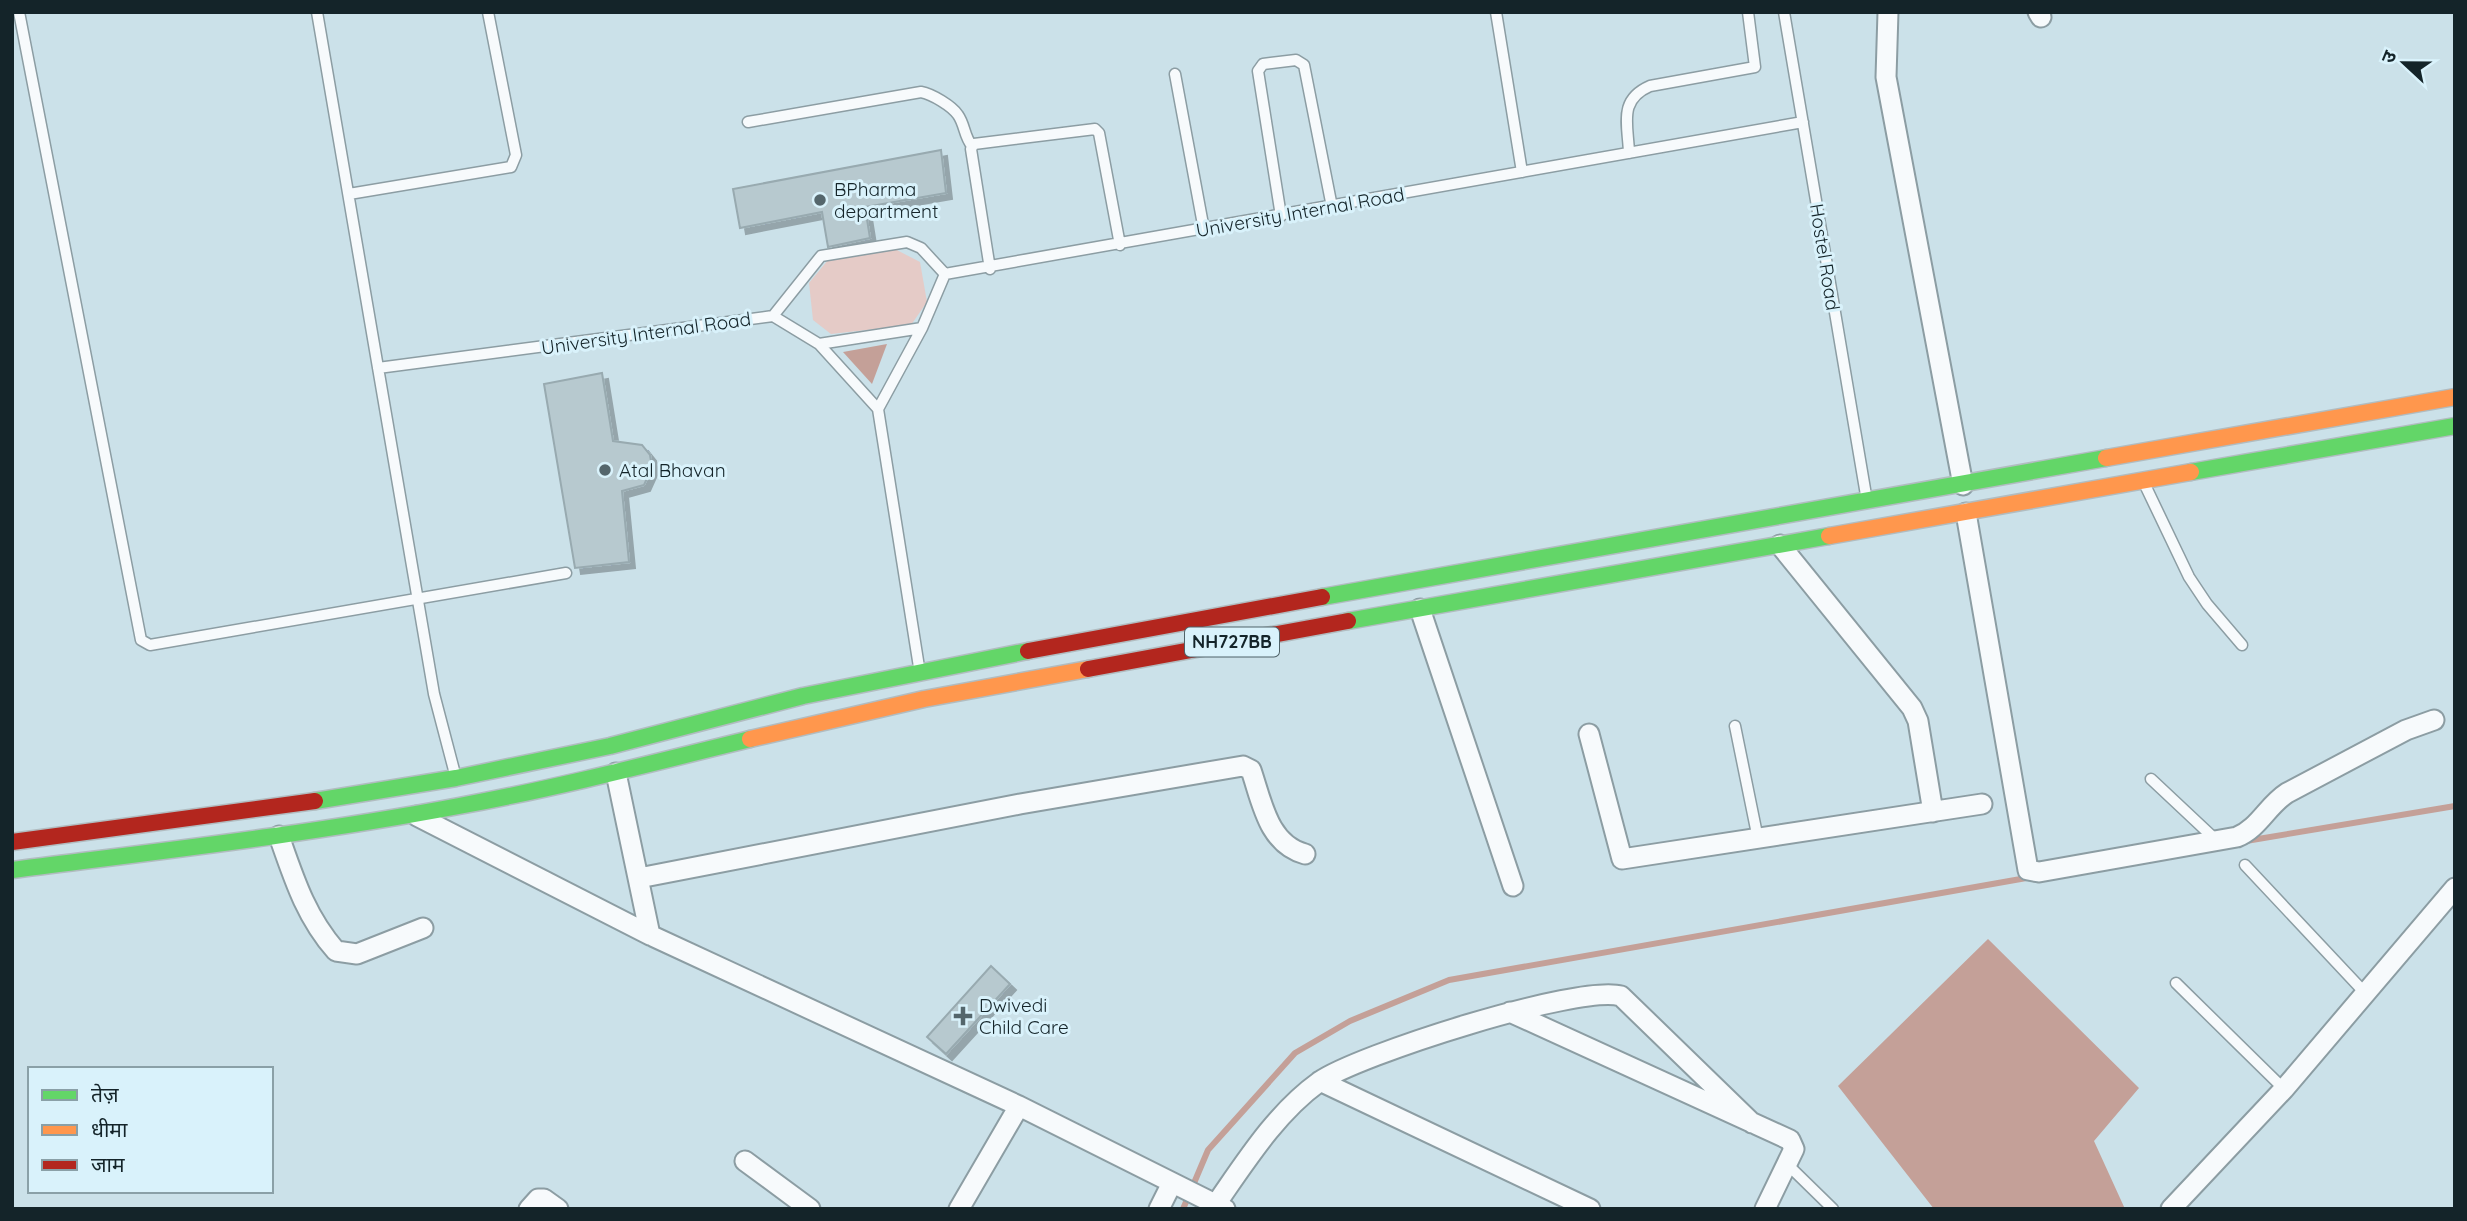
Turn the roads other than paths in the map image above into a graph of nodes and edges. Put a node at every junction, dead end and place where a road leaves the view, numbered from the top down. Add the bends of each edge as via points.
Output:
1 (19, 12) edge
2 (317, 12) edge
3 (488, 12) edge
4 (1496, 12) edge
5 (1748, 12) edge
6 (1784, 12) edge
7 (1888, 12) edge
8 (1175, 74) dead end
9 (748, 122) dead end
10 (1803, 122) junction
11 (972, 146) junction
12 (1629, 153) junction
13 (1522, 172) junction
14 (349, 194) junction
15 (1332, 207) junction
16 (1281, 216) junction
17 (1204, 230) junction
18 (1120, 245) junction
19 (990, 268) junction
20 (945, 274) junction
21 (773, 316) junction
22 (922, 328) junction
23 (819, 344) junction
24 (378, 368) junction
25 (2455, 397) edge
26 (878, 409) junction
27 (2455, 426) edge
28 (2143, 481) junction
29 (1963, 485) junction
30 (1867, 501) junction
31 (1966, 513) junction
32 (1872, 528) junction
33 (1780, 545) junction
34 (566, 573) dead end
35 (418, 601) junction
36 (1420, 610) junction
37 (2242, 645) dead end
38 (922, 685) junction
39 (2434, 720) dead end
40 (1735, 726) dead end
41 (1589, 734) dead end
42 (616, 773) junction
43 (456, 778) junction
44 (2151, 779) dead end
45 (395, 788) junction
46 (1982, 804) dead end
47 (1933, 811) junction
48 (412, 813) junction
49 (279, 836) junction
50 (1758, 839) junction
51 (2216, 840) junction
52 (12, 842) edge
53 (1305, 854) dead end
54 (2245, 865) dead end
55 (12, 870) edge
56 (639, 878) junction
57 (1513, 886) dead end
58 (2455, 888) edge
59 (423, 928) dead end
60 (650, 935) junction
61 (2176, 983) dead end
62 (2366, 994) junction
63 (1510, 1012) junction
64 (1320, 1081) junction
65 (2284, 1088) junction
66 (1019, 1106) junction
67 (1752, 1123) junction
68 (745, 1161) dead end
69 (1787, 1163) junction
70 (1175, 1184) junction
71 (1213, 1203) edge
72 (805, 1207) edge
73 (529, 1209) edge
74 (558, 1209) edge
75 (959, 1209) edge
76 (1159, 1209) edge
77 (1590, 1209) edge
78 (1765, 1209) edge
79 (1833, 1209) edge
80 (2171, 1209) edge

1 - 35 lane via 141,640 150,645
2 - 14 lane
3 - 14 lane via 516,155 511,167
4 - 13 lane
5 - 12 lane via 1755,67 1636,92 1628,104
6 - 10 lane, Hostel Road
7 - 29 street via 1886,77
8 - 17 lane
9 - 11 lane via 920,92 959,116
10 - 12 lane, University Internal Road
10 - 30 lane, Hostel Road
11 - 18 lane via 1095,129
11 - 19 lane
12 - 13 lane, University Internal Road
13 - 15 lane, University Internal Road
14 - 24 lane
15 - 16 lane, University Internal Road
15 - 16 lane via 1304,65 1296,60 1263,64 1258,71
16 - 17 lane, University Internal Road
17 - 18 lane, University Internal Road
18 - 19 lane, University Internal Road
19 - 20 lane, University Internal Road
20 - 21 lane via 921,248 907,242 821,256
20 - 22 lane
21 - 23 lane, University Internal Road
21 - 24 lane, University Internal Road
22 - 23 lane
22 - 26 lane
23 - 26 lane, University Internal Road
24 - 35 lane
25 - 29 highway, NH727BB
26 - 38 lane
27 - 28 highway, NH727BB
28 - 31 highway, NH727BB
28 - 37 lane via 2189,577
29 - 30 highway, NH727BB
30 - 32 lane, Hostel Road
30 - 38 highway, NH727BB
31 - 32 highway, NH727BB
31 - 51 street via 2026,867 2039,872
32 - 33 highway, NH727BB
33 - 36 highway, NH727BB
33 - 47 street via 1912,708
34 - 35 lane
35 - 43 lane via 434,694
36 - 38 highway, NH727BB
36 - 57 street
38 - 42 highway, NH727BB via 810,723
38 - 43 highway, NH727BB via 803,696 610,746
39 - 51 street via 2287,793 2246,834
40 - 50 lane
41 - 50 street via 1622,859
42 - 48 highway, NH727BB
42 - 56 street
43 - 45 highway, NH727BB
44 - 51 lane
45 - 48 street
45 - 52 highway, NH727BB
46 - 47 street
47 - 50 street
48 - 49 highway, NH727BB
48 - 60 street
49 - 55 highway, NH727BB
49 - 59 street via 305,908 336,951 357,954
53 - 56 street via 1276,836 1251,770 1243,766
54 - 62 lane
56 - 60 street
58 - 62 street
60 - 66 street
61 - 65 lane
62 - 65 street
63 - 64 street via 1361,1060
63 - 67 street
63 - 67 street via 1609,994 1621,996
64 - 71 street via 1262,1139
64 - 77 street
65 - 80 street
66 - 70 street
66 - 75 street
67 - 69 street via 1792,1144
68 - 72 street
69 - 78 street
69 - 79 lane
70 - 71 street
70 - 76 street
73 - 74 street via 538,1199

